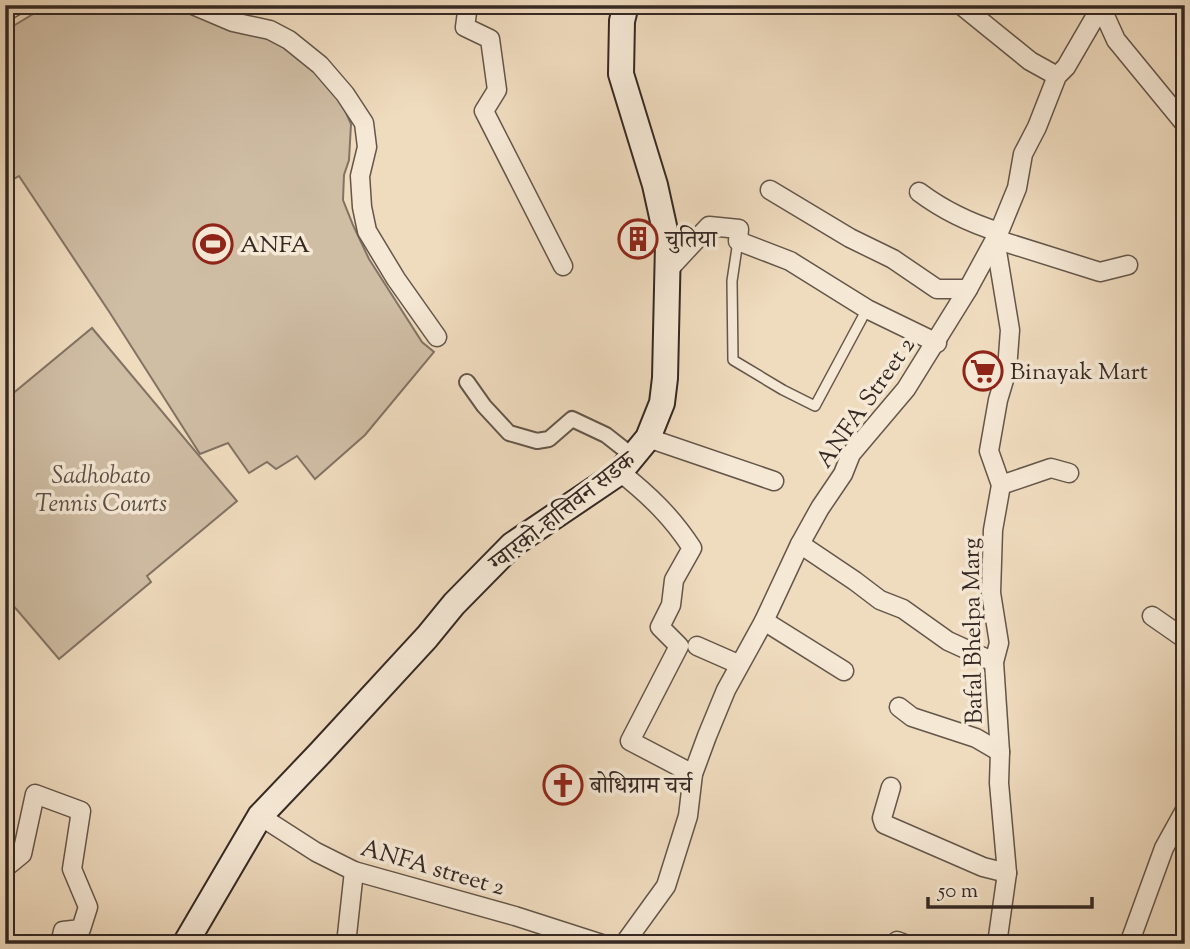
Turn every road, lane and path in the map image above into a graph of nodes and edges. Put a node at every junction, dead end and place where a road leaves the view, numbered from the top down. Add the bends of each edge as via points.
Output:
1 (26, 5) edge
2 (193, 5) edge
3 (468, 5) edge
4 (626, 5) edge
5 (961, 5) edge
6 (1102, 6) edge
7 (5, 18) edge
8 (1057, 76) junction
9 (1185, 124) edge
10 (770, 190) dead end
11 (919, 192) dead end
12 (997, 236) junction
13 (738, 242) junction
14 (1128, 265) dead end
15 (563, 266) dead end
16 (669, 270) junction
17 (968, 289) junction
18 (867, 309) junction
19 (436, 337) dead end
20 (937, 343) junction
21 (467, 382) dead end
22 (634, 456) junction
23 (1069, 473) dead end
24 (774, 481) dead end
25 (1001, 485) junction
26 (800, 544) junction
27 (1152, 616) dead end
28 (764, 621) junction
29 (1185, 639) edge
30 (697, 646) dead end
31 (994, 662) junction
32 (738, 664) junction
33 (844, 671) dead end
34 (900, 707) dead end
35 (1000, 752) junction
36 (693, 774) junction
37 (891, 787) dead end
38 (1185, 810) edge
39 (260, 816) junction
40 (5, 868) edge
41 (354, 871) junction
42 (1007, 873) junction
43 (1130, 943) edge
44 (60, 944) edge
45 (185, 944) edge
46 (346, 944) edge
47 (602, 944) edge
48 (624, 944) edge
49 (997, 944) edge

1 - 7 lane
2 - 19 street via 289,40 320,65 345,94 364,123 367,147 360,176 367,231
3 - 15 street via 465,27 490,39 497,90 484,111
4 - 16 main road, ग्वारको-हात्तिवन सडक via 621,74 663,217
5 - 8 street via 1030,61
6 - 8 street, ANFA Street 2
6 - 9 street via 1116,40
8 - 12 street, ANFA Street 2 via 1023,154 1017,188
10 - 17 street via 937,289
11 - 12 street
12 - 14 street via 1100,272
12 - 17 street, ANFA Street 2
12 - 25 street, Bafal Bhelpa Marg via 1010,330 1007,370 989,451
13 - 16 street via 739,229 709,226
13 - 18 street via 790,261
13 - 18 lane via 732,281 733,360 783,390 815,406
16 - 22 main road, ग्वारको-हात्तिवन सडक via 662,403
17 - 20 street, ANFA Street 2
18 - 20 street
20 - 26 street, ANFA Street 2 via 906,389 851,454
21 - 22 street via 509,433 537,441 549,439 572,419 606,435
22 - 24 street
22 - 36 street via 651,496 692,548 674,580 671,605 660,627 679,646 630,741
22 - 39 main road, ग्वारको-हात्तिवन सडक via 512,545
23 - 25 street via 1051,468
25 - 31 street, Bafal Bhelpa Marg via 993,530 991,593 999,643
26 - 28 street, ANFA Street 2
26 - 31 street via 880,600 903,609 948,641
27 - 29 street
28 - 32 street, ANFA Street 2
28 - 33 street
30 - 32 street
31 - 35 street, Bafal Bhelpa Marg
32 - 36 street, ANFA Street 2
34 - 35 street via 912,718 975,738
35 - 42 street, Bafal Bhelpa Marg
36 - 48 street, ANFA Street 2 via 688,816 666,886
37 - 42 street via 884,824
38 - 43 street via 1164,848
39 - 41 street, ANFA street 2
39 - 45 main road, ग्वारको-हात्तिवन सडक
40 - 44 street via 22,854 35,794 81,811 72,869 88,907 81,929 63,931
41 - 46 street
41 - 47 street, ANFA street 2
42 - 49 street, Bafal Bhelpa Marg

